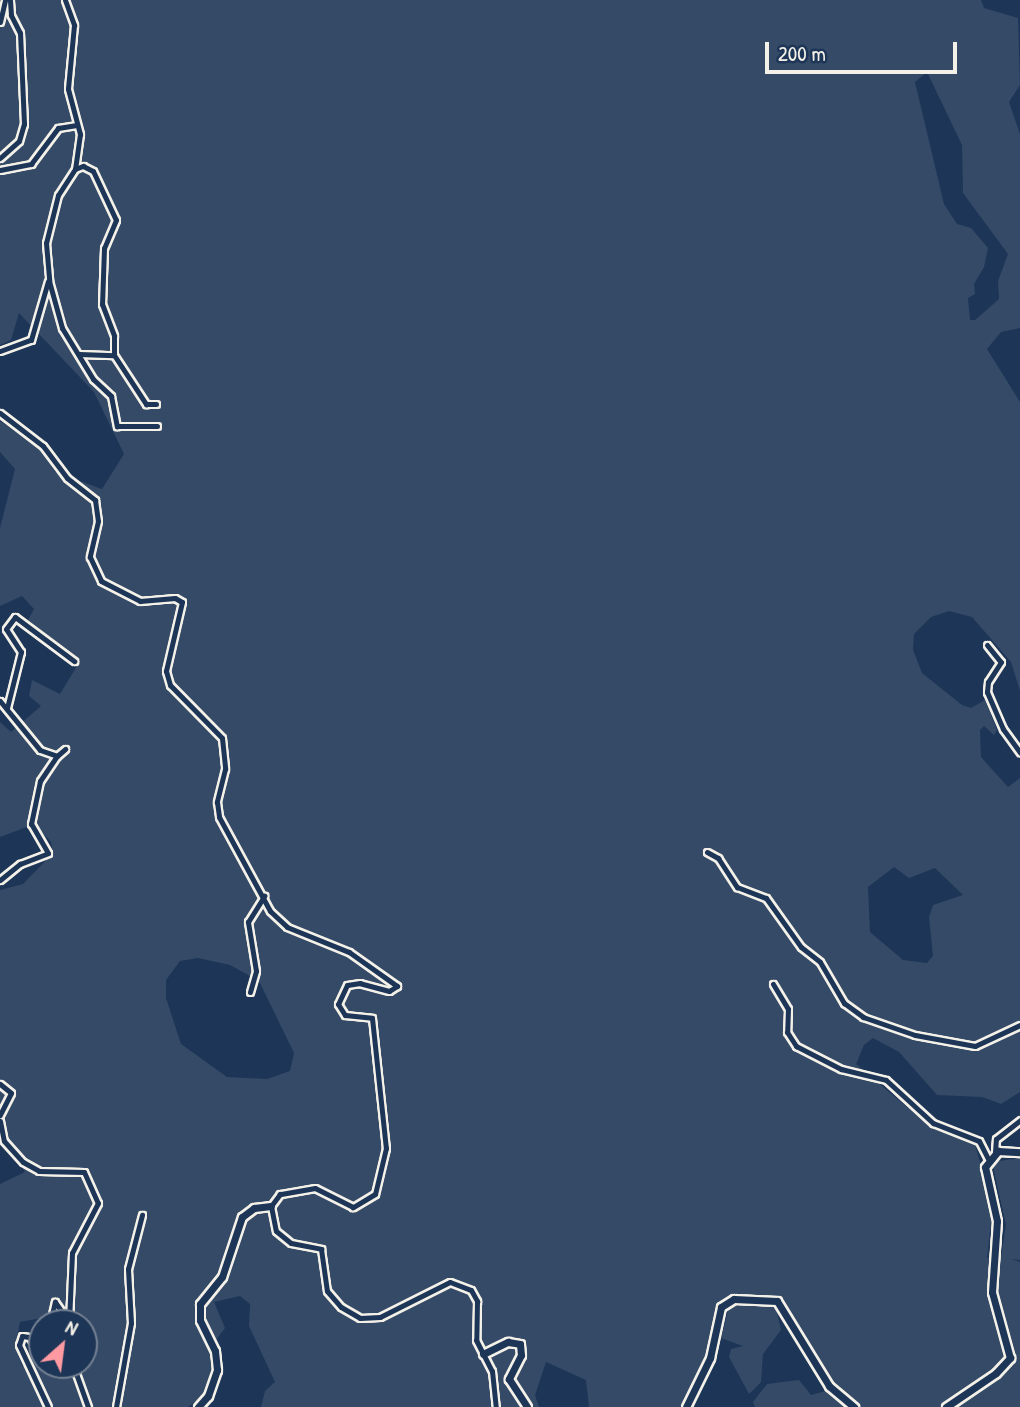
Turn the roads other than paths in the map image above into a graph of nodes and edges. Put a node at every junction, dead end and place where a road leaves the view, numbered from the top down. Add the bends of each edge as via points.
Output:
1 (7, 0) edge
2 (65, 0) edge
3 (0, 22) edge
4 (77, 125) junction
5 (0, 158) edge
6 (75, 169) junction
7 (0, 170) edge
8 (49, 281) junction
9 (0, 351) edge
10 (79, 354) junction
11 (114, 355) junction
12 (156, 404) dead end
13 (0, 413) edge
14 (157, 426) dead end
15 (987, 645) dead end
16 (74, 661) dead end
17 (0, 701) edge
18 (7, 709) junction
19 (65, 749) dead end
20 (1020, 752) edge
21 (57, 756) junction
22 (708, 852) dead end
23 (0, 880) edge
24 (264, 896) junction
25 (773, 984) dead end
26 (250, 992) dead end
27 (1020, 1025) edge
28 (0, 1084) edge
29 (0, 1115) edge
30 (1020, 1120) edge
31 (0, 1121) edge
32 (995, 1152) junction
33 (1020, 1152) edge
34 (988, 1159) junction
35 (271, 1206) junction
36 (142, 1215) dead end
37 (70, 1309) edge
38 (28, 1337) edge
39 (483, 1353) junction
40 (28, 1364) edge
41 (35, 1379) edge
42 (78, 1379) edge
43 (48, 1407) edge
44 (88, 1407) edge
45 (116, 1407) edge
46 (198, 1407) edge
47 (496, 1407) edge
48 (527, 1407) edge
49 (686, 1407) edge
50 (854, 1407) edge
51 (946, 1407) edge

1 - 3 street
1 - 5 street via 20,33 24,124 19,141
2 - 4 street via 74,25 68,89
4 - 6 street
4 - 7 street via 58,128 31,164
6 - 8 street via 58,195 46,243
6 - 11 street via 83,166 93,171 116,220 103,248 103,304 114,336
8 - 9 street via 32,340
8 - 10 street via 62,328
10 - 11 street
10 - 14 street via 93,379 111,396 117,426
11 - 12 street via 146,404
13 - 24 street via 43,446 67,478 95,500 98,521 90,557 101,581 140,601 175,598 181,602 166,671 170,685 222,738 225,769 217,802 219,817
15 - 20 street via 1001,662 987,692 1003,729
16 - 18 street via 15,617 6,629 21,652
17 - 18 street
18 - 21 street via 33,745
19 - 21 street
21 - 23 street via 40,781 32,824 48,853 20,864
22 - 27 street via 718,858 737,887 765,898 801,947 820,962 844,1003 863,1017 915,1035 975,1046
24 - 26 street via 248,922 256,971
24 - 35 street via 270,911 287,927 349,952 397,986 389,991 352,983 343,988 338,1004 345,1015 372,1018 386,1148 375,1194 353,1207 307,1187 276,1195
25 - 34 street via 788,1009 787,1032 796,1046 841,1069 886,1080 939,1127 979,1141
28 - 29 street via 12,1093
30 - 32 street via 996,1139
31 - 37 street via 4,1141 23,1162 39,1171 84,1172 98,1203 72,1253
32 - 33 street
32 - 34 street
34 - 51 street via 986,1175 997,1221 992,1292 1010,1358
35 - 39 street via 276,1231 291,1243 321,1249 327,1291 341,1307 360,1318 380,1317 450,1282 466,1286 476,1296 475,1340
35 - 46 street via 254,1208 242,1217 222,1277 200,1304 200,1320 215,1352 217,1370 208,1396
36 - 45 street via 128,1269 131,1323
38 - 40 street via 22,1336 19,1345
39 - 47 street via 492,1371
39 - 48 street via 508,1342 520,1344 521,1355 509,1379
41 - 43 street
42 - 44 street
49 - 50 street via 710,1358 721,1307 734,1299 777,1301 829,1386

